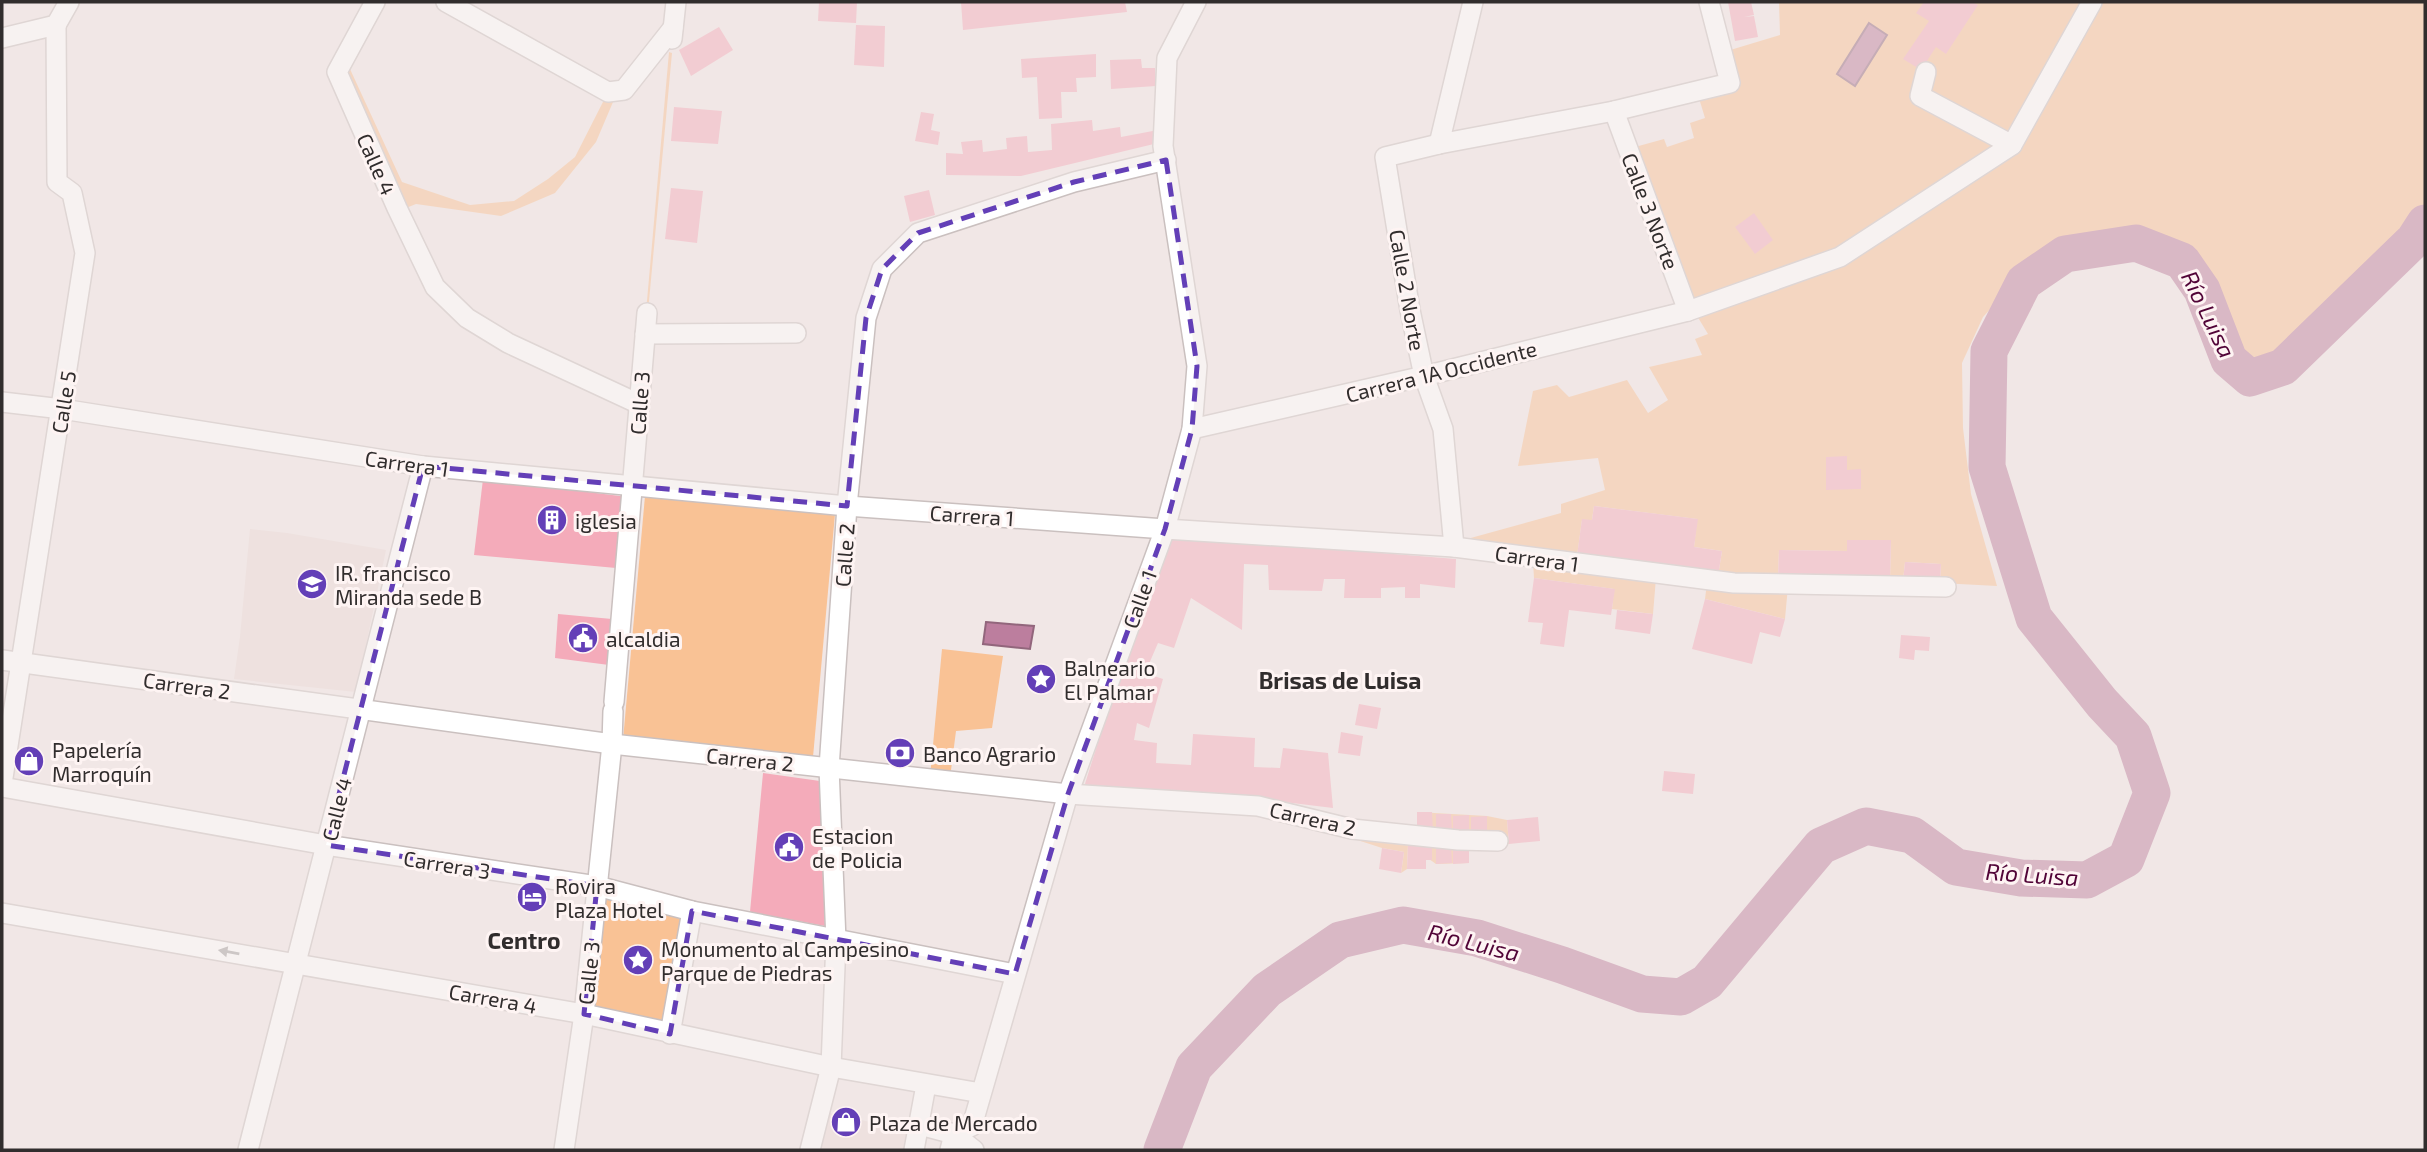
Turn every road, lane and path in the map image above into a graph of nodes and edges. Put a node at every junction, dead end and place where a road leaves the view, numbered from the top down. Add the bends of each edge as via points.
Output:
1 (69, 2) edge
2 (375, 2) edge
3 (446, 2) edge
4 (676, 2) edge
5 (1196, 2) edge
6 (1473, 2) edge
7 (1709, 2) edge
8 (2092, 2) edge
9 (56, 26) junction
10 (673, 28) junction
11 (2, 38) edge
12 (671, 50) dead end
13 (1926, 72) dead end
14 (1614, 111) junction
15 (1438, 144) junction
16 (2012, 145) junction
17 (1164, 153) junction
18 (1688, 311) junction
19 (647, 313) dead end
20 (796, 333) dead end
21 (645, 334) junction
22 (1424, 376) junction
23 (2, 402) edge
24 (639, 404) junction
25 (62, 409) junction
26 (1192, 429) junction
27 (423, 467) junction
28 (634, 486) junction
29 (847, 506) junction
30 (1165, 529) junction
31 (1454, 547) junction
32 (1946, 587) dead end
33 (11, 661) edge
34 (362, 708) junction
35 (612, 744) junction
36 (829, 768) junction
37 (2, 785) edge
38 (1068, 794) junction
39 (1498, 841) dead end
40 (327, 845) junction
41 (597, 886) junction
42 (692, 911) junction
43 (2, 913) edge
44 (835, 941) junction
45 (296, 964) junction
46 (1015, 974) junction
47 (584, 1014) junction
48 (670, 1034) junction
49 (831, 1067) junction
50 (926, 1085) junction
51 (981, 1093) junction
52 (920, 1125) junction
53 (952, 1142) edge
54 (248, 1150) edge
55 (564, 1150) edge
56 (810, 1150) edge
57 (914, 1150) edge
58 (974, 1150) edge

1 - 9 street, Calle 5
2 - 24 street, Calle 4 via 337,72 435,287 467,318 508,343
3 - 10 street via 608,92 624,90
4 - 10 street
5 - 17 street, Calle 1 via 1167,58
6 - 15 street
7 - 14 street via 1731,83
8 - 16 street
9 - 11 street
9 - 25 street, Calle 5 via 57,182 72,193 85,253
10 - 12 street
13 - 16 street via 1920,96
14 - 15 street
14 - 18 street, Calle 3 Norte
15 - 22 street, Calle 2 Norte via 1385,157
16 - 18 street, Carrera 1A Occidente via 1840,257
17 - 26 street, Calle 1 via 1197,366
17 - 29 street, Calle 2 via 918,233 882,269 866,318
18 - 22 street, Carrera 1A Occidente
19 - 21 street, Calle 3
20 - 21 street
21 - 24 street, Calle 3
22 - 26 street, Carrera 1A Occidente
22 - 31 street, Calle 2 Norte via 1443,429
23 - 25 street, Carrera 1
24 - 28 street, Calle 3
25 - 27 street, Carrera 1
25 - 33 street, Calle 5
26 - 30 street, Calle 1
27 - 28 street, Carrera 1
27 - 34 street, Calle 4
28 - 29 street, Carrera 1
28 - 35 street, Calle 3
29 - 30 street, Carrera 1
29 - 36 street, Calle 2
30 - 31 street, Carrera 1
30 - 38 street, Calle 1
31 - 32 street, Carrera 1 via 1734,583
33 - 34 street, Carrera 2
33 - 37 street, Calle 5
34 - 35 street, Carrera 2
34 - 40 street, Calle 4
35 - 36 street, Carrera 2
35 - 41 street, Calle 3
36 - 38 street, Carrera 2
36 - 44 street, Calle 2
37 - 40 street, Carrera 3
38 - 39 street, Carrera 2 via 1258,806 1352,829
38 - 46 street, Calle 1
40 - 41 street, Carrera 3
40 - 45 street, Calle 4
41 - 42 street, Carrera 3
41 - 47 street, Calle 3
42 - 44 street, Carrera 3
42 - 48 street
45 -> 43 street, Carrera 4
44 - 46 street, Carrera 3
44 - 49 street, Calle 2
45 - 47 street, Carrera 4
45 - 54 street, Calle 4
46 - 51 street, Calle 1
47 - 48 street, Carrera 4
47 - 55 street, Calle 3
48 - 49 street, Carrera 4
49 - 50 street, Carrera 4
49 - 56 street, Calle 2
50 - 51 street, Carrera 4
50 - 52 street
51 - 53 street, Calle 1 via 972,1126
52 - 53 street
52 - 57 street
53 - 58 street

